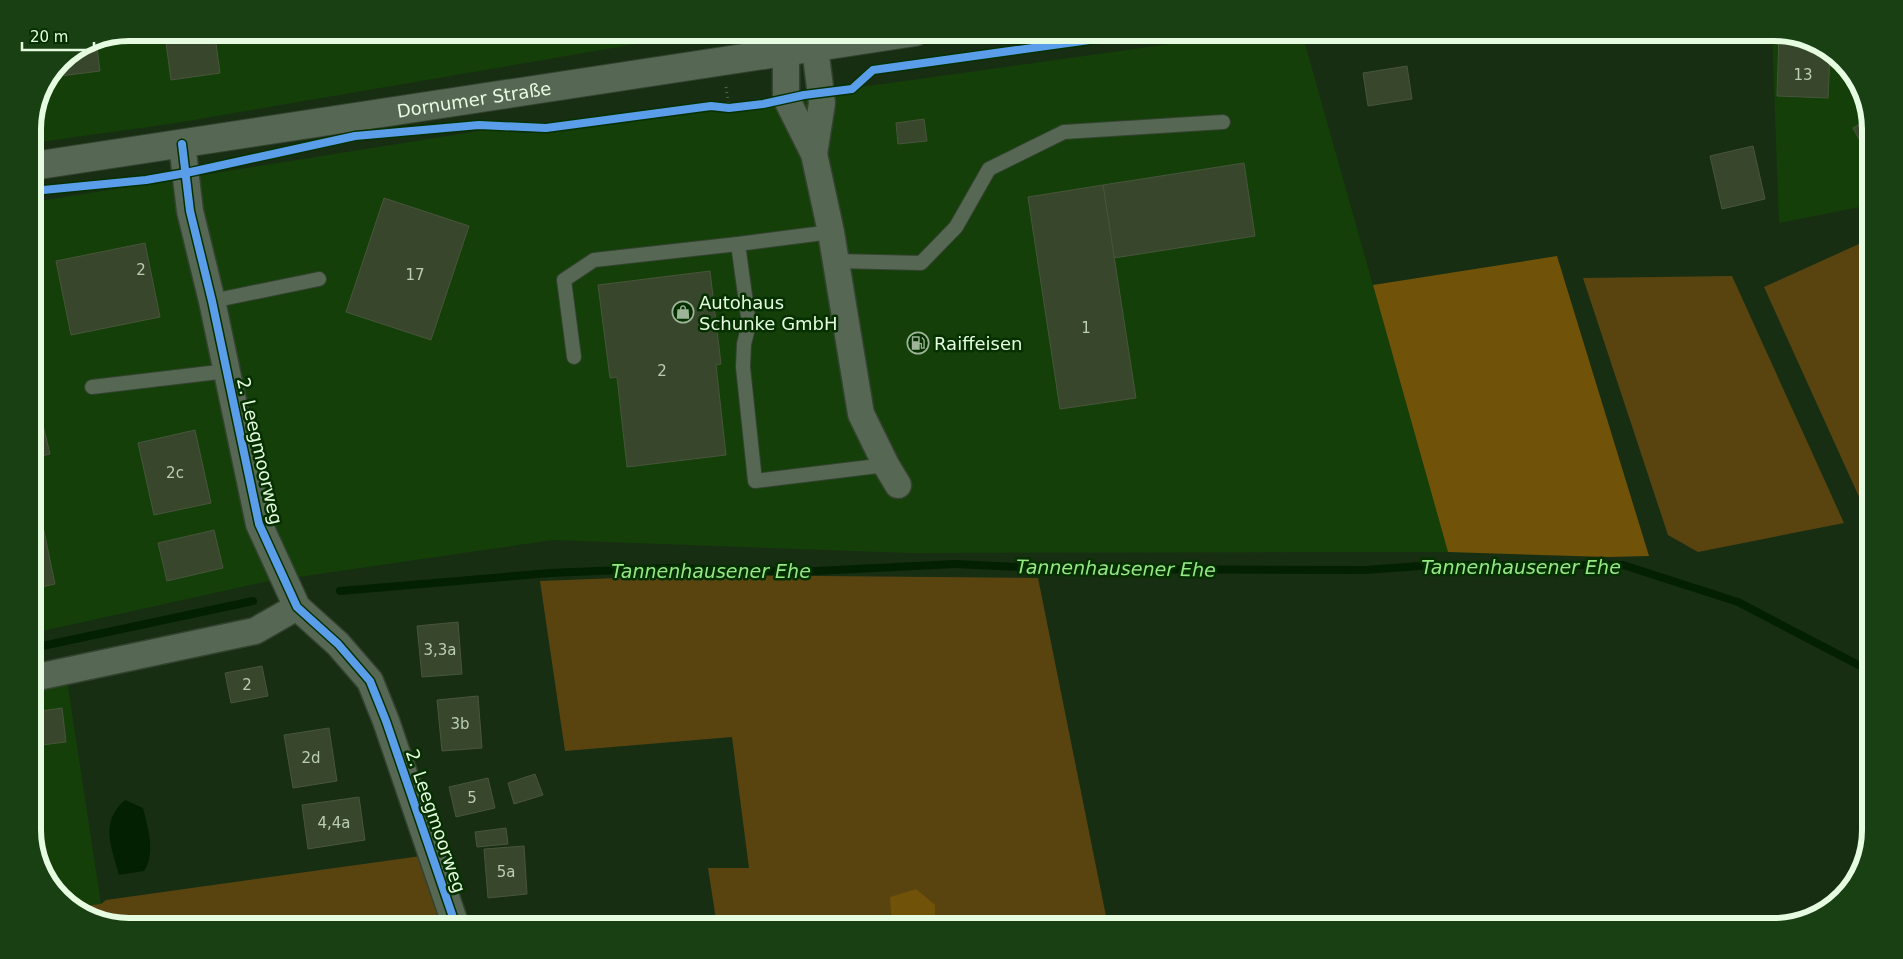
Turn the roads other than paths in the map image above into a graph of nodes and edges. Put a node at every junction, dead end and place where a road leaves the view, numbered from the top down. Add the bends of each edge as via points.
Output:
1 (800, 41) edge
2 (814, 41) edge
3 (786, 42) edge
4 (1223, 122) dead end
5 (182, 144) junction
6 (814, 154) junction
7 (41, 165) edge
8 (831, 232) junction
9 (738, 244) junction
10 (836, 261) junction
11 (319, 279) dead end
12 (212, 301) junction
13 (574, 357) dead end
14 (227, 371) junction
15 (92, 387) dead end
16 (892, 475) joint
17 (298, 606) junction
18 (41, 676) edge
19 (453, 918) edge

1 - 3 main road, Dornumer Straße
2 - 6 street via 822,102
3 - 5 main road, Dornumer Straße
3 - 6 street via 786,98
4 - 10 lane via 1064,132 989,169 956,226 921,264
5 - 7 main road, Dornumer Straße
5 - 12 street, 2. Leegmoorweg via 190,211
6 - 8 street
8 - 9 lane
8 - 10 street
9 - 13 lane via 594,260 564,280
9 - 16 lane via 749,324 743,367 755,481
10 - 16 street via 861,414
11 - 12 lane
12 - 14 street, 2. Leegmoorweg
14 - 15 lane
14 - 17 street, 2. Leegmoorweg via 259,524
17 - 18 street via 255,631
17 - 19 street, 2. Leegmoorweg via 338,644 370,681

